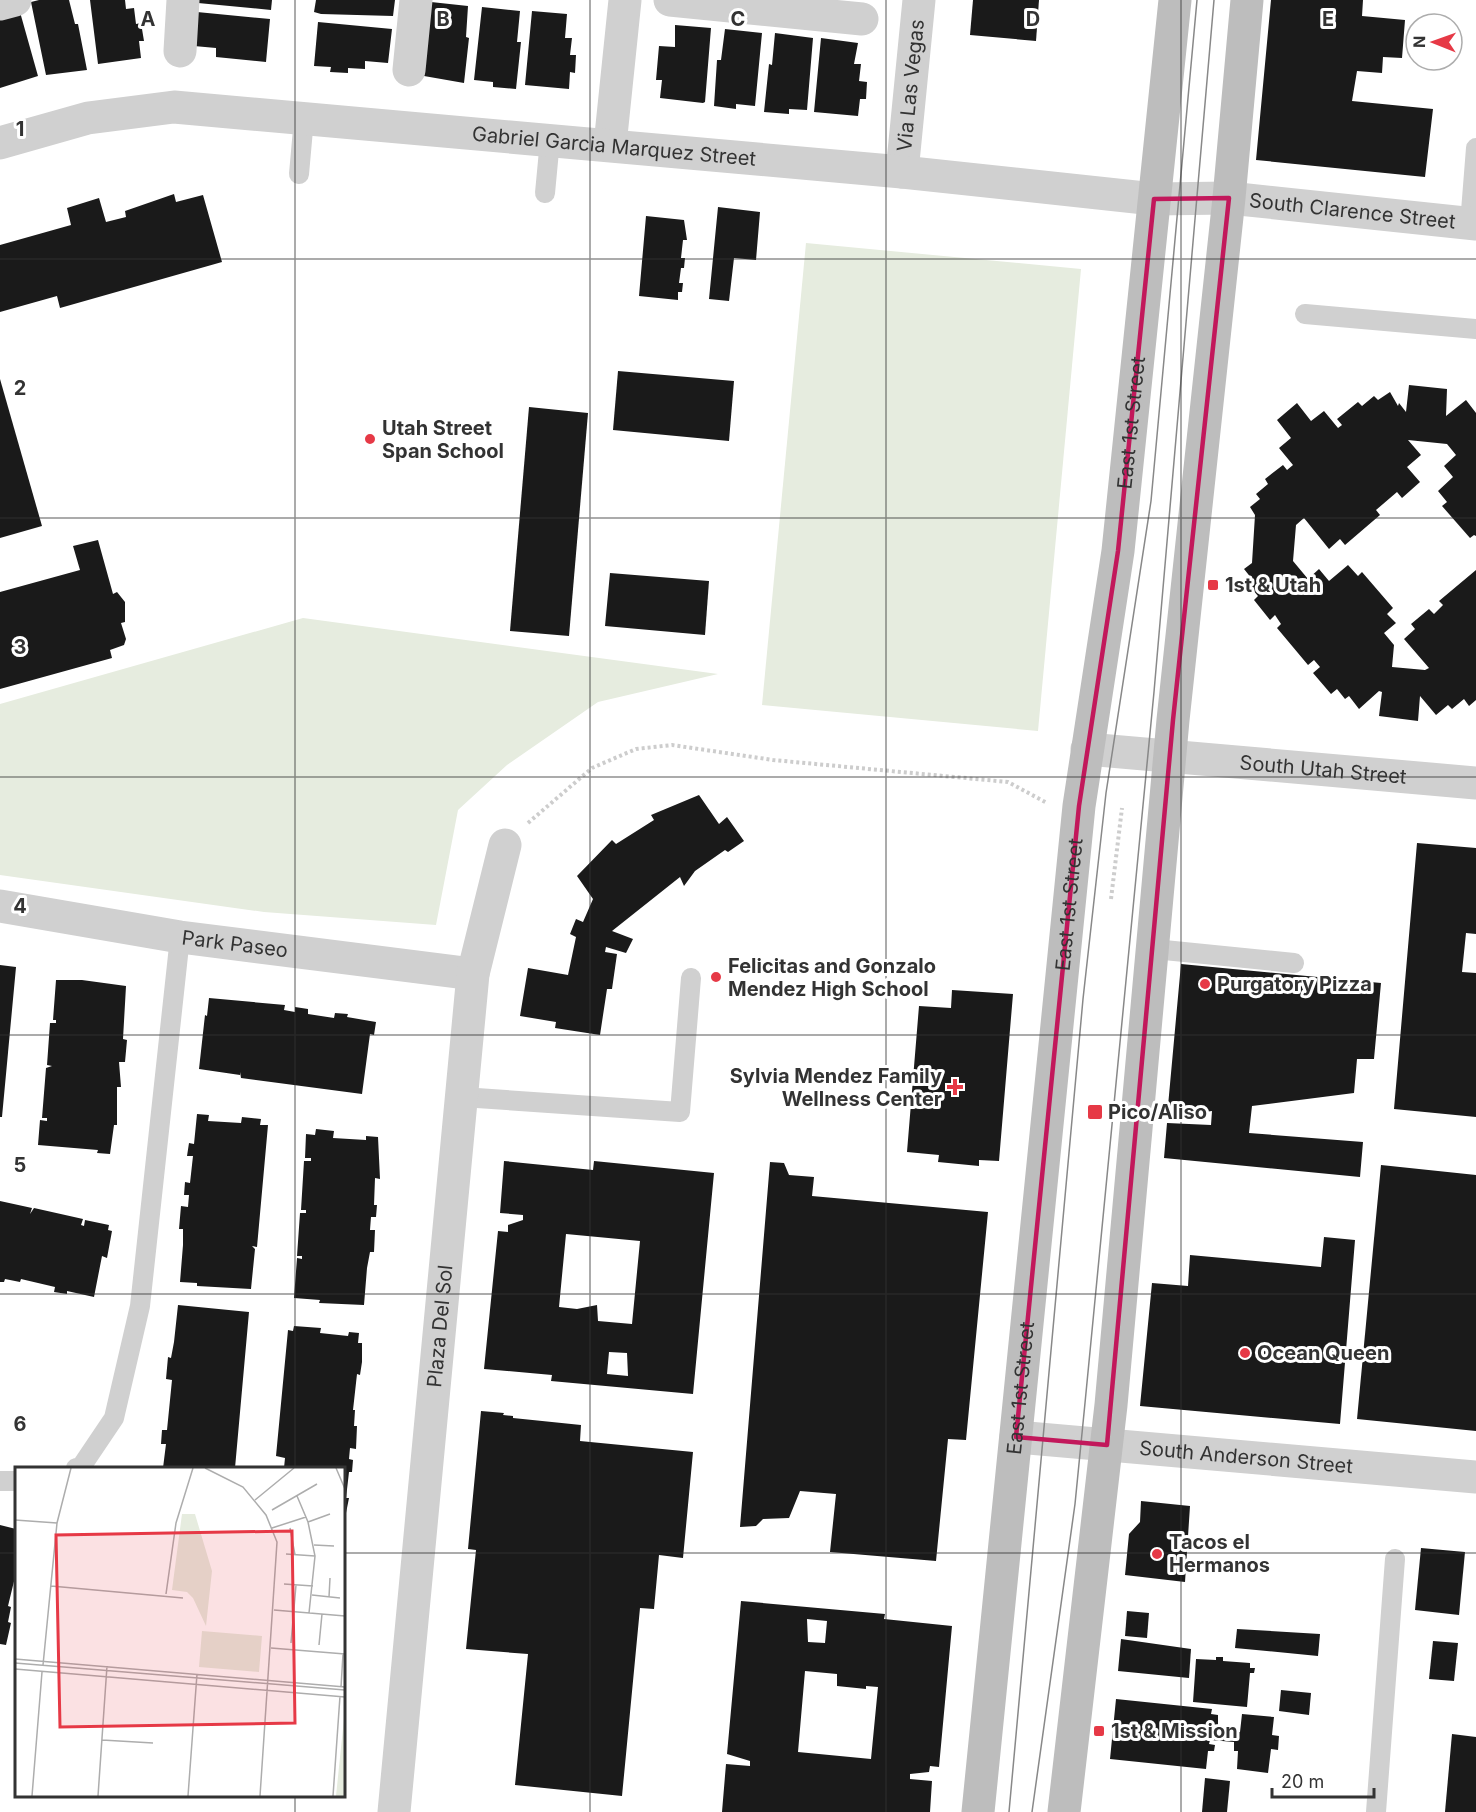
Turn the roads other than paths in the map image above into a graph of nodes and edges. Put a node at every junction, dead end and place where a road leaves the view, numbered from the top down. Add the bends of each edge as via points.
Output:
1 (15, 0) edge
2 (183, 0) edge
3 (416, 0) edge
4 (625, 0) edge
5 (670, 0) edge
6 (919, 0) edge
7 (1175, 0) edge
8 (1247, 0) edge
9 (0, 4) edge
10 (862, 19) dead end
11 (180, 51) dead end
12 (409, 70) dead end
13 (304, 118) junction
14 (550, 140) junction
15 (0, 142) edge
16 (610, 145) junction
17 (1476, 148) edge
18 (902, 172) junction
19 (299, 174) dead end
20 (545, 193) dead end
21 (1229, 198) junction
22 (1154, 199) junction
23 (1473, 224) edge
24 (1305, 314) dead end
25 (1476, 329) edge
26 (1087, 749) junction
27 (1170, 756) junction
28 (1476, 783) edge
29 (505, 845) road end
30 (0, 906) edge
31 (180, 937) junction
32 (1154, 949) junction
33 (1294, 963) dead end
34 (473, 974) junction
35 (691, 978) dead end
36 (462, 1097) junction
37 (1016, 1437) junction
38 (1107, 1445) junction
39 (82, 1467) edge
40 (1476, 1478) edge
41 (1395, 1559) dead end
42 (394, 1812) edge
43 (978, 1812) edge
44 (1064, 1812) edge
45 (1376, 1812) edge

1 - 9 street
2 - 11 street
3 - 12 street
4 - 16 street
5 - 10 street
6 - 18 street, Via Las Vegas
7 - 22 main road, East 1st Street
8 - 21 main road
13 - 14 street, Gabriel Garcia Marquez Street
13 - 15 street, Gabriel Garcia Marquez Street via 174,107 88,118
13 - 19 lane
14 - 16 street, Gabriel Garcia Marquez Street
14 - 20 lane
16 - 18 street, Gabriel Garcia Marquez Street
17 - 23 lane
18 - 22 street, Gabriel Garcia Marquez Street
21 - 22 street, Gabriel Garcia Marquez Street
21 - 23 street, South Clarence Street
21 - 27 main road
22 - 26 main road, East 1st Street via 1118,551
24 - 25 lane
26 - 27 street, South Utah Street
26 - 37 main road, East 1st Street
27 - 28 street, South Utah Street
27 - 32 main road
29 - 34 street, Plaza Del Sol
30 - 31 street, Park Paseo
31 - 34 street, Park Paseo
31 - 39 lane via 140,1306 114,1418
32 - 33 lane
32 - 38 main road
34 - 36 street, Plaza Del Sol
35 - 36 lane via 680,1112
36 - 42 street, Plaza Del Sol
37 - 38 street, South Anderson Street
37 - 43 main road, East 1st Street
38 - 40 street, South Anderson Street
38 - 44 main road
41 - 45 lane

